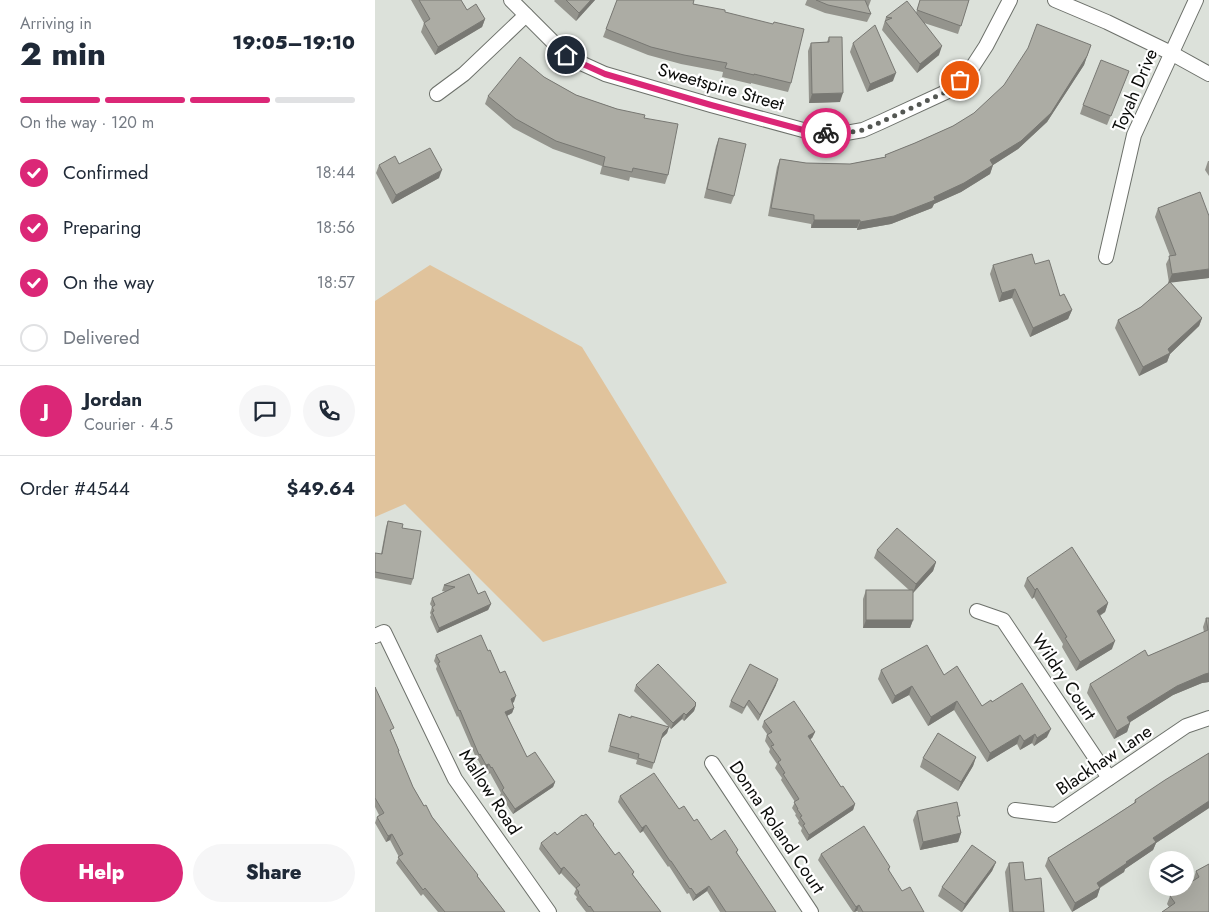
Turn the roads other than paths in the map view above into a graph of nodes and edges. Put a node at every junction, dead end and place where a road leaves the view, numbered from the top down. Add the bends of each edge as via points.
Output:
1 (511, 0) edge
2 (1010, 0) edge
3 (1055, 0) edge
4 (1196, 0) edge
5 (526, 15) junction
6 (1171, 53) junction
7 (1209, 74) edge
8 (437, 94) dead end
9 (1106, 257) dead end
10 (977, 611) dead end
11 (380, 634) edge
12 (1209, 718) edge
13 (712, 764) dead end
14 (1109, 778) junction
15 (1015, 810) dead end
16 (549, 912) edge
17 (811, 912) edge

1 - 5 street, Sweetspire Street
2 - 5 street, Sweetspire Street via 973,66 946,92 863,130 846,133 803,130 605,74 566,55
3 - 6 street
4 - 6 street, Toyah Drive
5 - 8 street via 464,74
6 - 7 street
6 - 9 street, Toyah Drive via 1134,135
10 - 14 street, Wildry Court via 1003,620
11 - 16 street, Mallow Road via 455,779
12 - 14 street, Blackhaw Lane via 1186,726
13 - 17 street, Donna Roland Court
14 - 15 street, Blackhaw Lane via 1055,815

